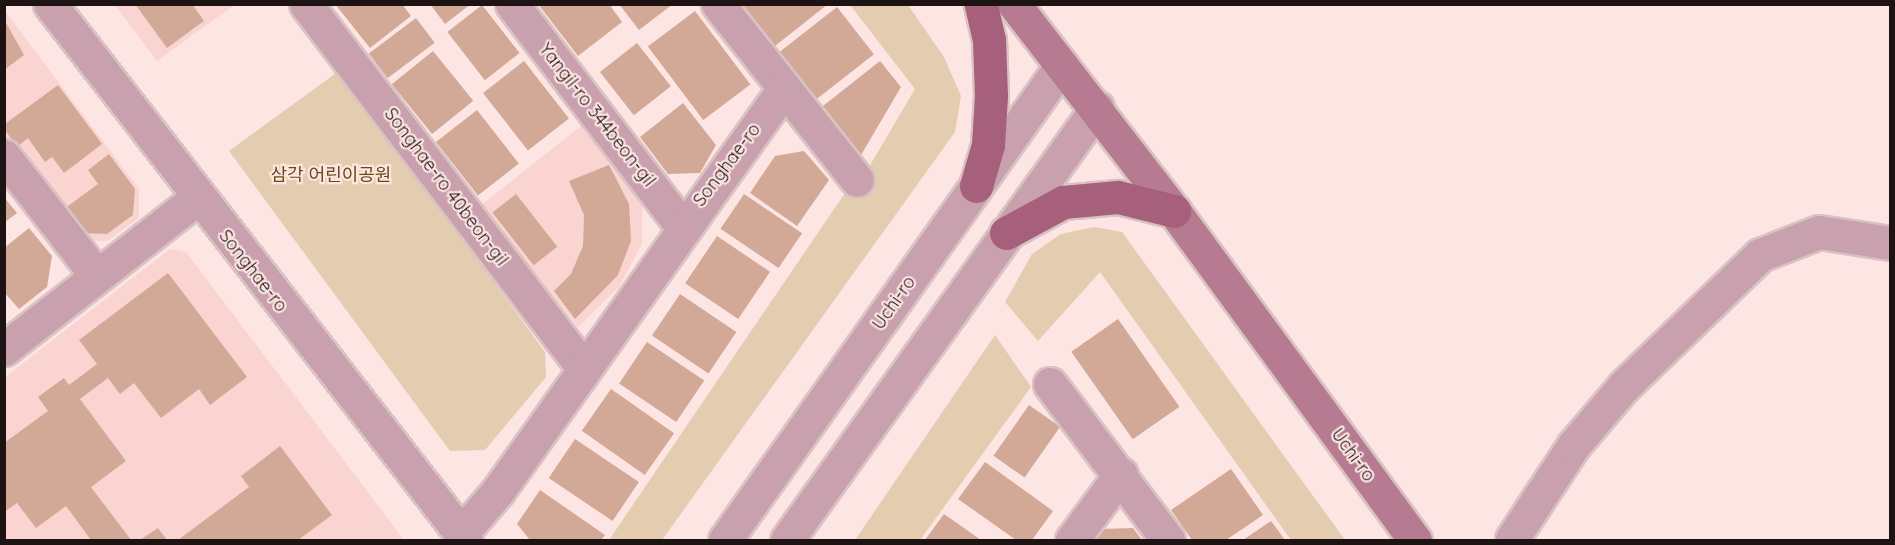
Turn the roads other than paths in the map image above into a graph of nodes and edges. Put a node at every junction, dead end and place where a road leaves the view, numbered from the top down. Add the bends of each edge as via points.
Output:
1 (50, 4) edge
2 (306, 4) edge
3 (512, 4) edge
4 (718, 4) edge
5 (981, 4) edge
6 (1014, 4) edge
7 (1062, 65) junction
8 (784, 88) junction
9 (1097, 108) junction
10 (4, 156) edge
11 (857, 180) dead end
12 (976, 186) junction
13 (197, 198) junction
14 (1174, 211) junction
15 (682, 226) junction
16 (1006, 233) junction
17 (1890, 243) edge
18 (97, 276) junction
19 (4, 349) edge
20 (584, 369) junction
21 (1050, 384) dead end
22 (1121, 474) junction
23 (463, 537) edge
24 (1512, 539) dead end
25 (725, 540) edge
26 (787, 540) edge
27 (1072, 540) edge
28 (1168, 540) edge
29 (1415, 540) edge

1 - 13 street, Songhae-ro
2 - 20 street, Songhae-ro 40beon-gil
3 - 15 street, Yangil-ro 344beon-gil
4 - 8 street
5 - 12 main road via 989,39 991,96 988,145
6 - 7 main road, Uchi-ro
7 - 9 main road, Uchi-ro
7 - 12 street, Uchi-ro
8 - 11 street
8 - 15 street, Songhae-ro
9 - 14 main road, Uchi-ro
9 - 16 street
10 - 18 street
12 - 25 street, Uchi-ro
13 - 18 street
13 - 23 street, Songhae-ro
14 - 16 main road via 1118,197 1063,202
14 - 29 main road, Uchi-ro
15 - 20 street, Songhae-ro
16 - 26 street
17 - 24 street via 1819,232 1760,255 1624,386 1573,446
18 - 19 street
20 - 23 street, Songhae-ro
21 - 22 street
22 - 27 street
22 - 28 street

